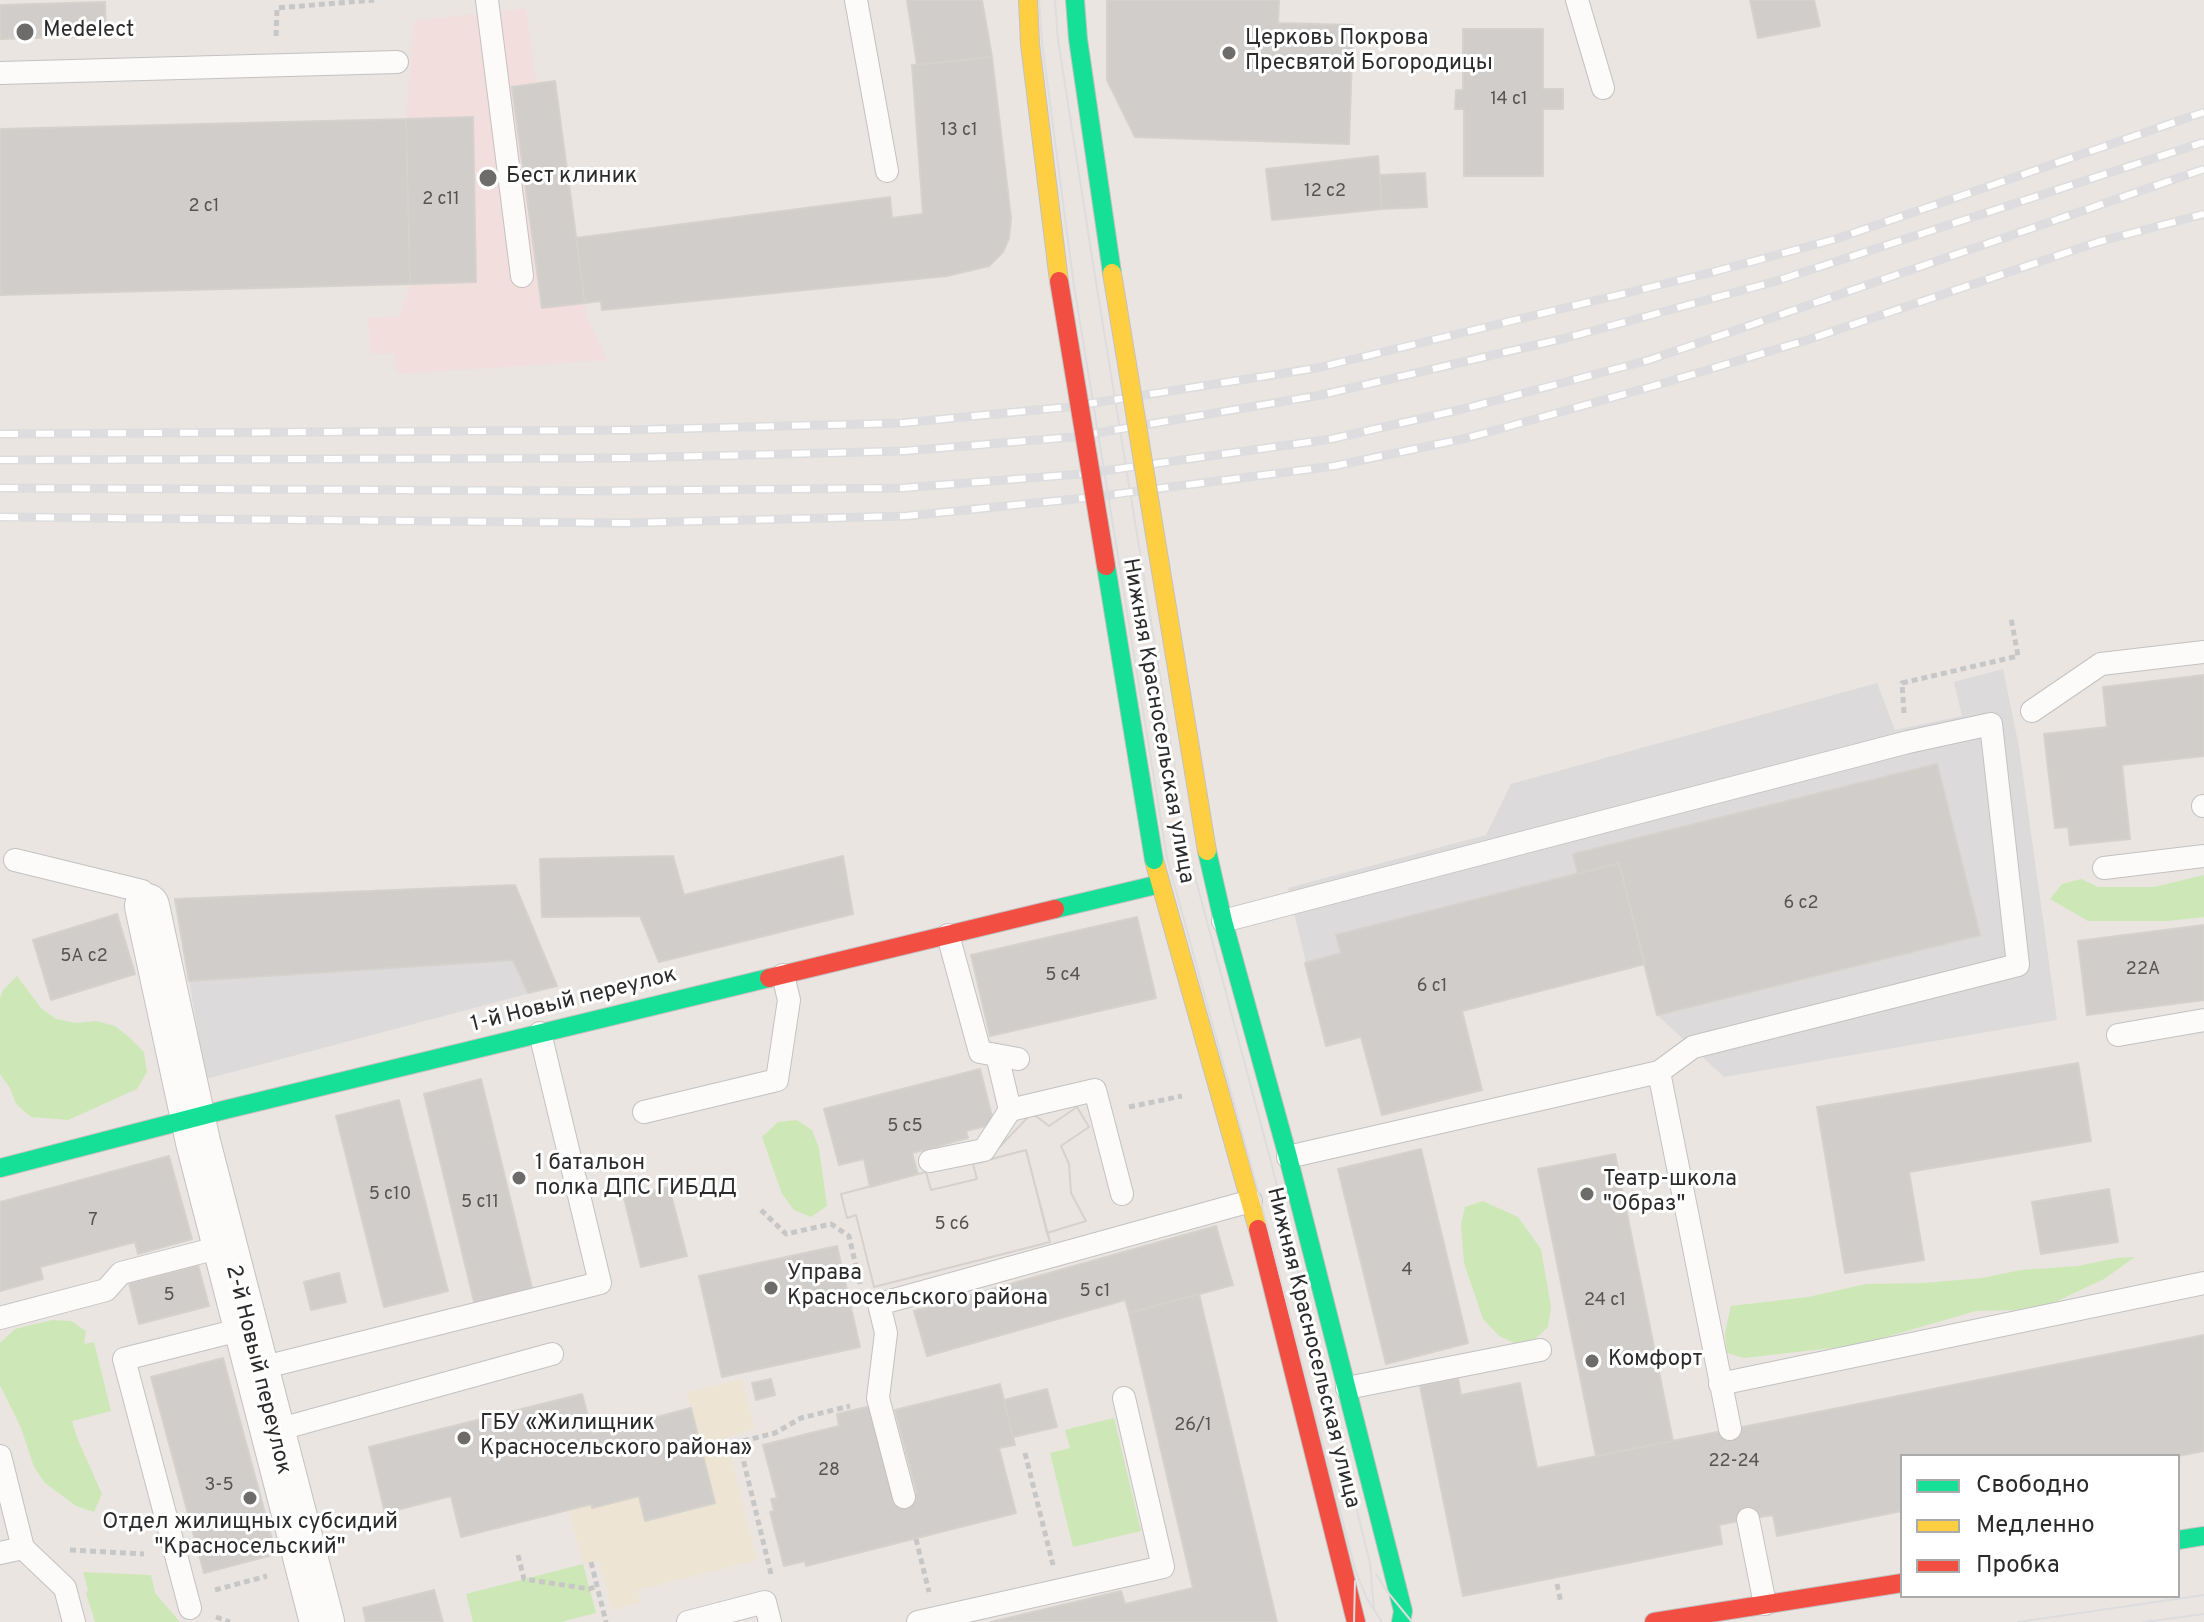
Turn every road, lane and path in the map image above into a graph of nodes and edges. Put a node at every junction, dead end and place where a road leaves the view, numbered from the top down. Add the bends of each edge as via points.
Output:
1 (374, 0) edge
2 (487, 0) edge
3 (856, 0) edge
4 (1028, 0) edge
5 (1075, 0) edge
6 (1577, 0) edge
7 (397, 62) dead end
8 (275, 65) junction
9 (0, 73) edge
10 (1603, 88) dead end
11 (887, 171) dead end
12 (522, 276) dead end
13 (2011, 618) dead end
14 (2204, 652) edge
15 (2032, 711) dead end
16 (1908, 742) junction
17 (2204, 856) edge
18 (15, 860) dead end
19 (2104, 868) dead end
20 (1160, 884) junction
21 (147, 906) joint
22 (1223, 921) junction
23 (948, 935) junction
24 (783, 975) junction
25 (2204, 1020) edge
26 (540, 1033) junction
27 (2118, 1035) dead end
28 (1659, 1072) junction
29 (1195, 1094) dead end
30 (1010, 1110) junction
31 (644, 1112) dead end
32 (1100, 1114) junction
33 (192, 1117) junction
34 (1288, 1157) junction
35 (930, 1161) dead end
36 (0, 1168) edge
37 (1122, 1194) dead end
38 (1251, 1201) junction
39 (761, 1210) dead end
40 (225, 1246) junction
41 (2204, 1283) edge
42 (879, 1304) junction
43 (0, 1318) edge
44 (252, 1348) junction
45 (1540, 1350) dead end
46 (552, 1354) dead end
47 (1720, 1384) junction
48 (1347, 1388) junction
49 (878, 1398) junction
50 (1124, 1398) dead end
51 (1730, 1429) dead end
52 (273, 1431) junction
53 (1025, 1453) dead end
54 (0, 1456) edge
55 (904, 1497) dead end
56 (1748, 1519) dead end
57 (2204, 1536) edge
58 (916, 1539) dead end
59 (2180, 1540) edge
60 (23, 1548) junction
61 (0, 1553) edge
62 (518, 1555) dead end
63 (177, 1556) junction
64 (591, 1562) dead end
65 (272, 1574) dead end
66 (1900, 1583) edge
67 (1557, 1584) dead end
68 (597, 1586) junction
69 (1049, 1598) junction
70 (189, 1603) joint
71 (1561, 1603) dead end
72 (1765, 1604) junction
73 (767, 1612) edge
74 (926, 1620) edge
75 (74, 1622) edge
76 (322, 1622) edge
77 (606, 1622) edge
78 (688, 1622) edge
79 (1356, 1622) edge
80 (1401, 1622) edge
81 (1654, 1622) edge

1 - 8 path via 277,8
2 - 12 lane
3 - 11 lane
4 - 20 street, Нижняя Красносельская улица, bridge via 1059,281
5 - 22 street, Нижняя Красносельская улица, bridge via 1112,273
6 - 10 lane
7 - 8 lane
8 - 9 lane
13 - 16 path via 2018,656 1902,683
14 - 15 lane via 2101,664
16 - 22 lane
16 - 28 lane via 1991,724 2018,965 1693,1047
17 - 19 lane
18 - 21 lane via 142,891
20 - 23 street, 1-й Новый переулок
20 - 38 street, Нижняя Красносельская улица
21 - 33 street, 2-й Новый переулок
22 - 34 street, Нижняя Красносельская улица
23 - 24 street, 1-й Новый переулок
23 - 30 lane via 980,1052 1008,1057
24 - 26 street, 1-й Новый переулок
24 - 31 lane via 789,1000 777,1080
25 - 27 lane
26 - 33 street, 1-й Новый переулок
26 - 44 lane via 600,1283
28 - 34 lane
28 - 47 lane
29 - 32 path
30 - 32 lane via 1095,1090
30 - 35 lane via 984,1150
32 - 37 lane
33 - 36 street, 1-й Новый переулок
33 - 40 street, 2-й Новый переулок
34 - 48 street, Нижняя Красносельская улица
38 - 42 lane
38 - 79 street, Нижняя Красносельская улица
39 - 42 path via 786,1234 831,1224 849,1236 861,1291
40 - 43 lane via 121,1273 106,1290
40 - 44 street, 2-й Новый переулок
41 - 47 lane
42 - 49 lane via 886,1333
44 - 52 street, 2-й Новый переулок
44 - 63 lane via 124,1359
45 - 48 lane
46 - 52 lane
47 - 51 lane
48 - 80 street, Нижняя Красносельская улица via 1403,1611
49 - 55 lane
49 - 73 path via 801,1418 775,1433 739,1442 772,1570
50 - 69 lane via 1163,1567
52 - 76 street, 2-й Новый переулок
53 - 69 path
54 - 60 lane
56 - 72 lane
57 - 59 street
58 - 74 path
60 - 61 lane
60 - 63 path
60 - 75 lane via 65,1588
62 - 68 path via 524,1579
63 - 70 lane
64 - 68 path
65 - 70 path
66 - 72 street
67 - 71 path
68 - 77 path
69 - 74 lane
72 - 81 street
73 - 78 lane

